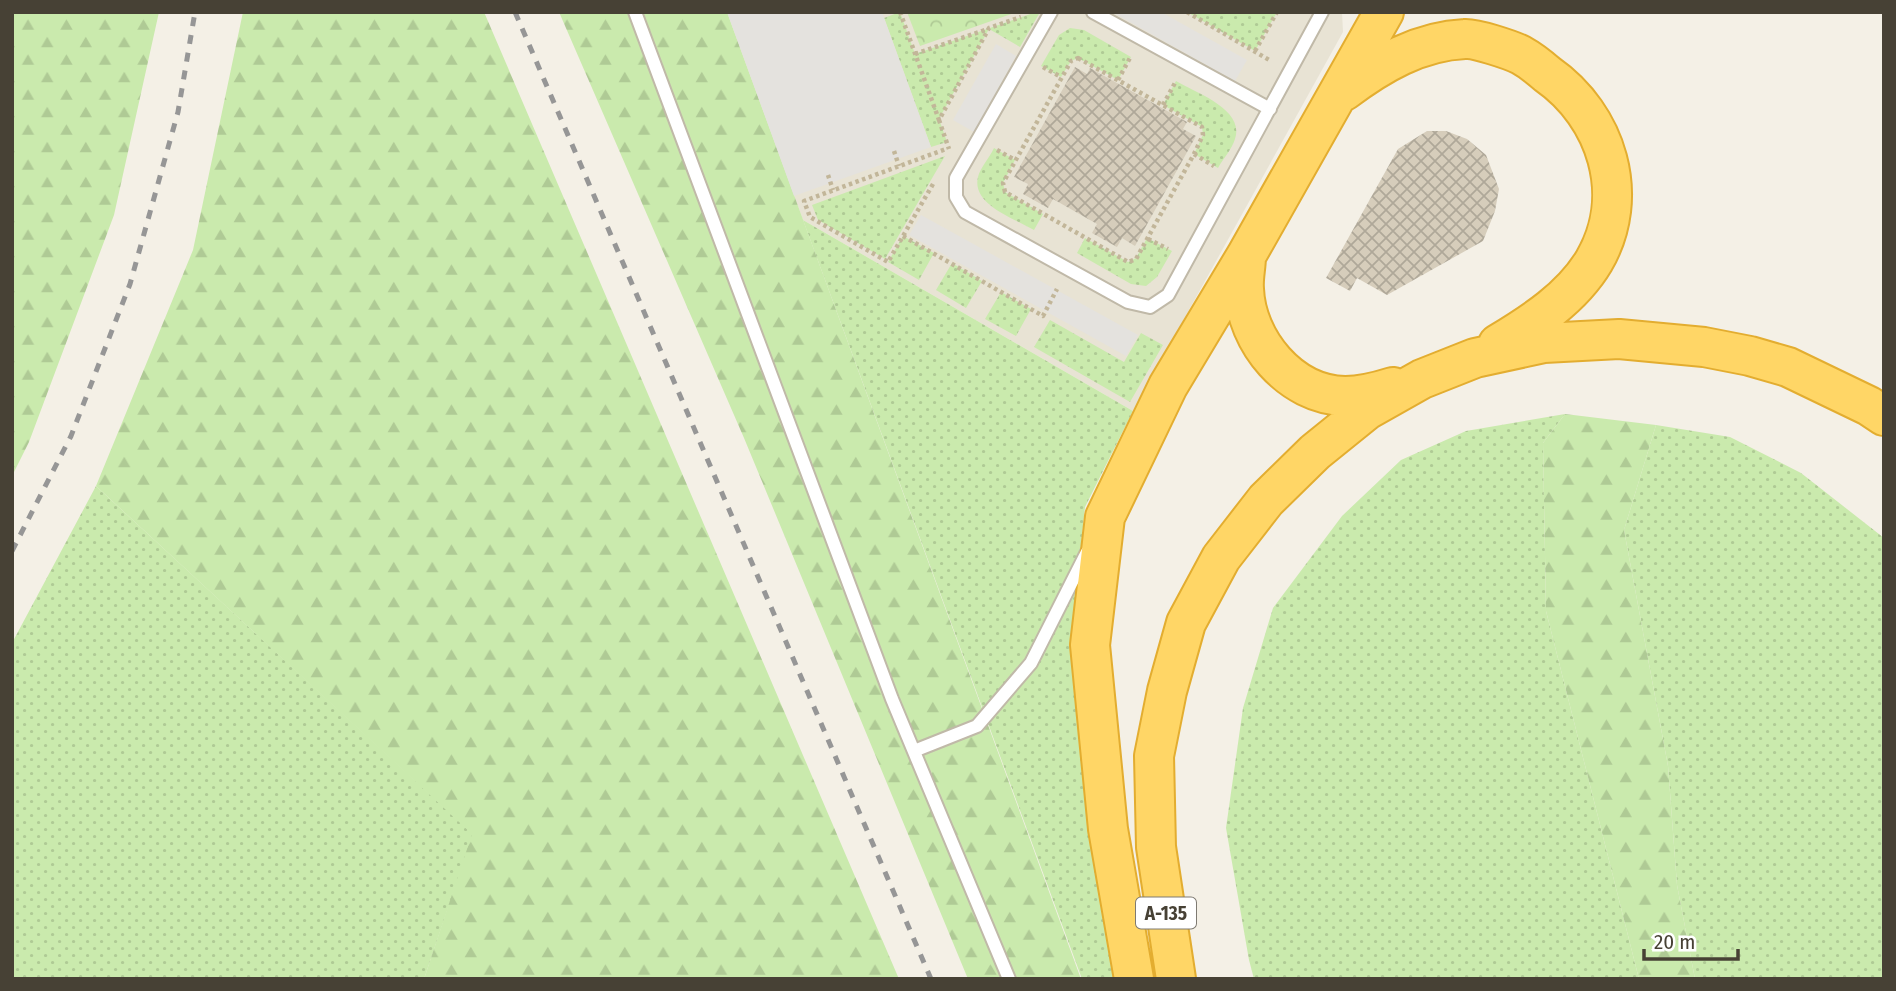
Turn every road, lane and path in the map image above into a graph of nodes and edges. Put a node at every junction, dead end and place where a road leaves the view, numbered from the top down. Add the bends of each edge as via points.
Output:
1 (635, 12) edge
2 (900, 12) edge
3 (1051, 12) edge
4 (1093, 12) edge
5 (1187, 12) edge
6 (1277, 12) edge
7 (1322, 12) edge
8 (1384, 12) edge
9 (1024, 16) dead end
10 (989, 28) junction
11 (1255, 51) junction
12 (915, 54) junction
13 (1290, 72) junction
14 (1336, 97) junction
15 (1270, 109) junction
16 (939, 120) junction
17 (995, 148) dead end
18 (894, 151) dead end
19 (1015, 160) junction
20 (899, 166) junction
21 (828, 175) dead end
22 (933, 183) dead end
23 (833, 190) junction
24 (903, 236) junction
25 (1085, 238) junction
26 (1081, 246) dead end
27 (1247, 256) junction
28 (1042, 316) dead end
29 (1475, 358) junction
30 (1422, 379) junction
31 (1884, 416) edge
32 (1105, 517) junction
33 (914, 751) junction
34 (1009, 979) edge
35 (1134, 979) edge
36 (1177, 979) edge

1 - 33 lane
2 - 12 path
3 - 15 lane via 956,178 956,197 965,212 1128,302 1150,307 1168,295
4 - 15 lane
5 - 11 path
6 - 11 path
7 - 13 lane
8 - 14 highway
9 - 10 path
10 - 12 path
10 - 16 path
11 - 13 path
12 - 16 path
13 - 15 lane
14 - 27 highway
14 - 29 highway via 1371,71 1413,49 1467,38 1520,54 1563,85 1597,128 1612,174 1611,221 1594,262 1567,295 1528,326
16 - 20 path via 949,151
17 - 19 path
18 - 20 path
19 - 25 path via 1003,183 1005,192
19 - 25 path via 1071,61 1078,58 1202,127 1194,154 1136,258 1128,262
20 - 23 path
21 - 23 path
22 - 24 path
23 - 24 path via 804,201 810,217 888,262
24 - 28 path
25 - 26 path
27 - 30 highway via 1244,289 1249,319 1266,353 1292,379 1343,396
27 - 32 highway via 1168,386
29 - 30 highway
29 - 31 highway via 1544,343 1619,340 1704,347 1788,368
30 - 36 highway, А-135 via 1367,410 1266,500 1221,558 1185,623 1154,756 1156,847
32 - 33 lane via 1031,663 977,726
32 - 35 highway via 1090,645 1108,829
33 - 34 lane

